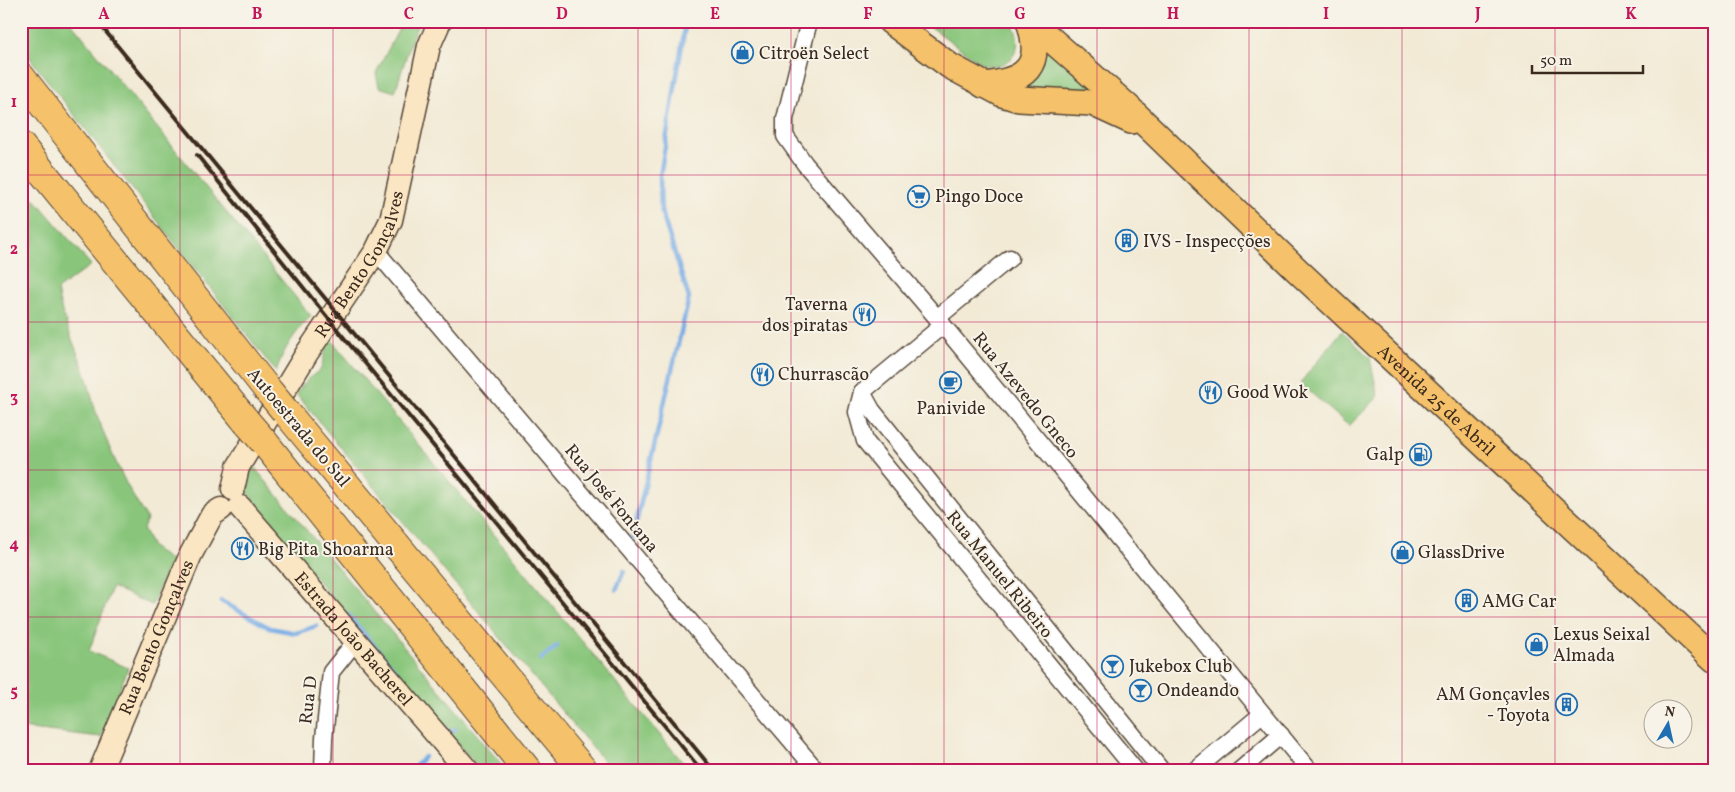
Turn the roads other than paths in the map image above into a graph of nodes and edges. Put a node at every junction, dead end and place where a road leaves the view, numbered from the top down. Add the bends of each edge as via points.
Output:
1 (440, 21) edge
2 (809, 21) edge
3 (890, 21) edge
4 (1030, 21) edge
5 (21, 77) edge
6 (983, 85) junction
7 (1160, 140) junction
8 (21, 146) edge
9 (376, 251) junction
10 (1010, 258) dead end
11 (940, 321) junction
12 (862, 392) junction
13 (231, 502) junction
14 (355, 642) junction
15 (1714, 659) edge
16 (1262, 714) junction
17 (1281, 736) junction
18 (100, 771) edge
19 (323, 771) edge
20 (468, 771) edge
21 (528, 771) edge
22 (584, 771) edge
23 (817, 771) edge
24 (1136, 771) edge
25 (1162, 771) edge
26 (1194, 771) edge
27 (1238, 771) edge
28 (1310, 771) edge

1 - 9 street, Rua Bento Gonçalves via 428,46 391,220
2 - 11 street, Rua Azevedo Gneco via 784,119 785,136 805,164
3 - 6 main road, Avenida 25 de Abril via 950,66
4 - 6 main road, Avenida 25 de Abril via 1034,56 1028,67 1020,76 1006,83
4 - 7 main road, Avenida 25 de Abril via 1128,107
5 - 22 highway, Autoestrada do Sul, bridge via 266,389
6 - 7 main road, Avenida 25 de Abril via 1019,99 1092,103 1121,115
7 - 15 main road, Avenida 25 de Abril
8 - 21 highway, Autoestrada do Sul, bridge
9 - 13 street, Rua Bento Gonçalves via 297,369 238,467
9 - 23 street, Rua José Fontana
10 - 11 street
11 - 12 street
11 - 16 street, Rua Azevedo Gneco
12 - 24 street, Rua Manuel Ribeiro via 857,412 865,441
12 - 25 street via 872,410
13 - 14 street, Estrada João Bacherel
13 - 18 street, Rua Bento Gonçalves via 212,515 191,554
14 - 19 street, Rua D via 331,672
14 - 20 street, Estrada João Bacherel
16 - 17 street, Rua Azevedo Gneco
16 - 26 street
17 - 27 street
17 - 28 street, Rua Azevedo Gneco

